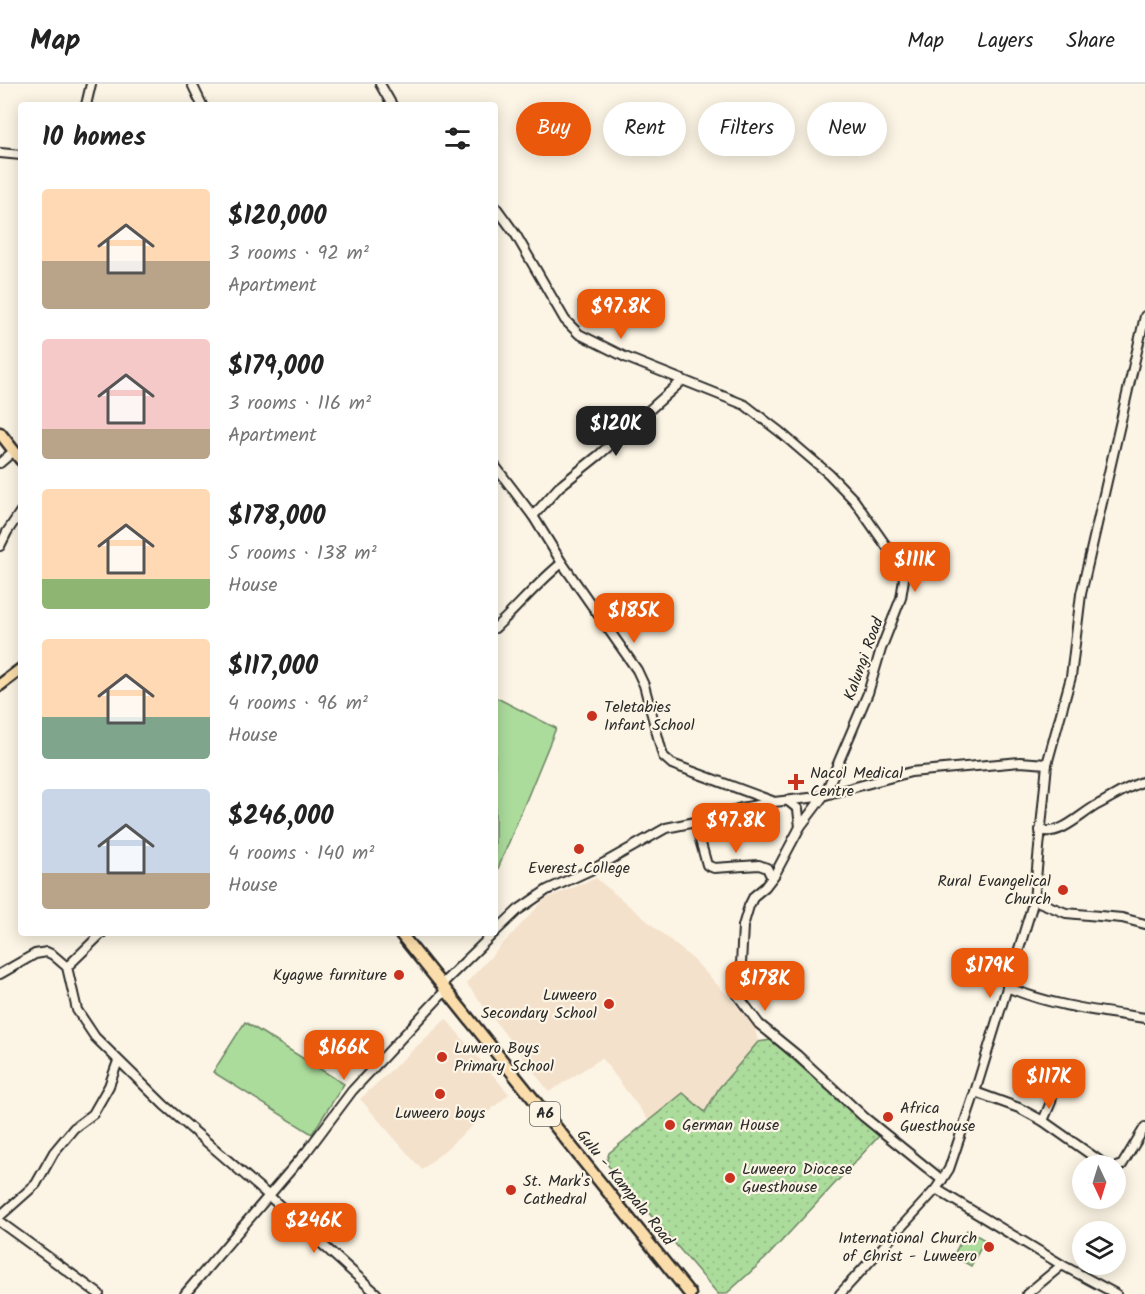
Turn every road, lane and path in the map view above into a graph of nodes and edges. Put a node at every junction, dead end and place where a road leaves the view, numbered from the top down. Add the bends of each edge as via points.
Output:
1 (91, 84) edge
2 (192, 84) edge
3 (380, 84) edge
4 (87, 102) edge
5 (201, 102) edge
6 (390, 102) edge
7 (0, 153) edge
8 (18, 155) edge
9 (498, 210) edge
10 (1145, 316) edge
11 (683, 380) junction
12 (0, 433) edge
13 (18, 456) edge
14 (0, 463) edge
15 (498, 470) edge
16 (18, 514) edge
17 (533, 516) junction
18 (3, 530) edge
19 (0, 546) edge
20 (562, 563) junction
21 (498, 625) edge
22 (18, 671) edge
23 (0, 685) edge
24 (1047, 764) junction
25 (1145, 780) edge
26 (825, 794) junction
27 (788, 801) junction
28 (774, 802) junction
29 (695, 822) junction
30 (800, 827) junction
31 (1040, 830) junction
32 (772, 878) junction
33 (1034, 900) junction
34 (1145, 924) edge
35 (498, 930) edge
36 (99, 936) edge
37 (402, 936) edge
38 (492, 936) edge
39 (67, 967) junction
40 (0, 974) edge
41 (444, 987) junction
42 (1007, 987) junction
43 (1145, 1018) edge
44 (118, 1061) junction
45 (1054, 1084) dead end
46 (975, 1092) junction
47 (1043, 1121) junction
48 (1145, 1127) edge
49 (1091, 1155) edge
50 (1126, 1158) edge
51 (942, 1180) junction
52 (936, 1189) junction
53 (268, 1195) junction
54 (0, 1216) edge
55 (0, 1222) edge
56 (1062, 1265) junction
57 (99, 1294) edge
58 (185, 1294) edge
59 (377, 1294) edge
60 (690, 1294) edge
61 (840, 1294) edge
62 (1027, 1294) edge
63 (1116, 1294) edge

1 - 4 street
2 - 5 street
3 - 6 street
7 - 8 street
9 - 11 street, Kalungi Road via 565,320 579,334
10 - 24 street via 1081,594 1071,677
11 - 17 street via 559,487
11 - 26 street, Kalungi Road via 745,405 829,474 854,500 901,567 901,598 868,693
12 - 13 main road
13 - 14 street
15 - 17 street
16 - 18 street
17 - 20 street
18 - 19 street
20 - 21 street
20 - 28 street via 637,670 667,761
22 - 23 main road
24 - 26 street via 911,772
24 - 31 street
25 - 31 street via 1062,827 1048,832
26 - 27 street
26 - 30 street, Kalungi Road
27 - 28 street
27 - 30 street via 798,809
28 - 29 street
29 - 32 street via 707,865 763,866
29 - 35 street via 666,828 591,870 555,885 518,910
30 - 32 street, Kalungi Road
31 - 33 street
32 - 51 street, Kalungi Road via 754,896 743,926 738,997 759,1024 898,1147
33 - 34 street via 1059,911
33 - 42 street
36 - 39 street
37 - 41 main road, Gulu - Kampala Road / A6
38 - 41 street
39 - 40 street via 53,955 42,952
39 - 44 street via 72,996 83,1021
41 - 53 street via 352,1091
41 - 60 main road, Gulu - Kampala Road / A6
42 - 43 street via 1062,1005
42 - 46 street
44 - 53 street
44 - 54 street via 93,1114 74,1128 54,1152 36,1184
45 - 47 street
46 - 47 street via 1009,1103
46 - 51 street
47 - 49 street
48 - 50 street
51 - 52 street
52 - 56 street
52 - 61 street
53 - 58 street
53 - 59 street
55 - 57 street
56 - 62 street
56 - 63 street

